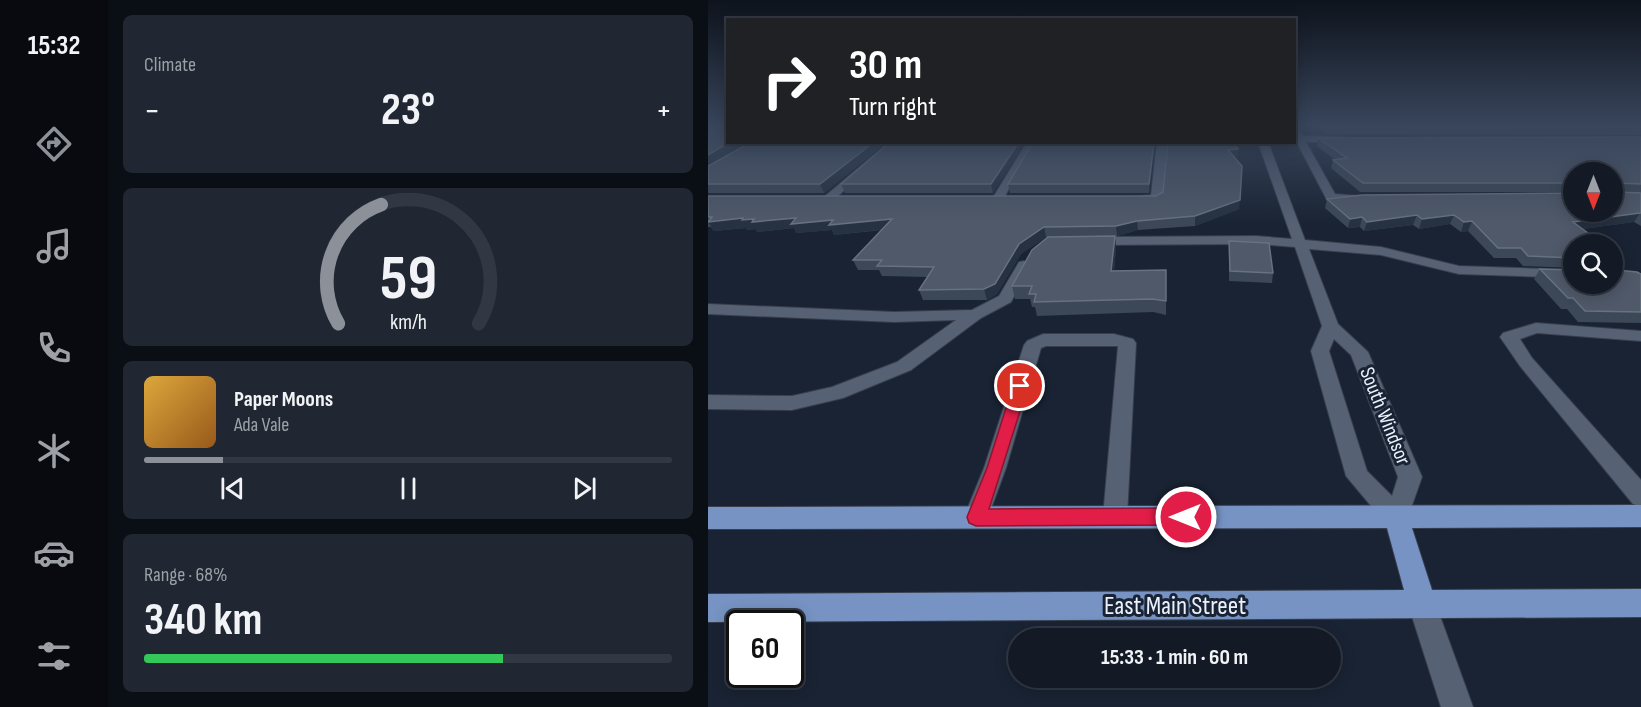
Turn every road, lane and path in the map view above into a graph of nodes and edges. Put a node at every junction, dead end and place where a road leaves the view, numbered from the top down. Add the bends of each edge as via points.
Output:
1 (876, 158) edge
2 (1022, 158) edge
3 (1160, 158) edge
4 (1269, 158) edge
5 (1311, 158) edge
6 (1365, 198) edge
7 (851, 199) edge
8 (998, 199) edge
9 (1122, 199) edge
10 (1082, 241) edge
11 (1300, 244) junction
12 (1032, 254) edge
13 (1563, 274) edge
14 (708, 309) edge
15 (975, 315) junction
16 (1330, 326) junction
17 (1641, 336) edge
18 (708, 402) edge
19 (1641, 497) edge
20 (1641, 516) edge
21 (976, 517) junction
22 (1115, 517) junction
23 (1396, 517) junction
24 (708, 518) edge
25 (1641, 603) edge
26 (1422, 604) junction
27 (708, 608) edge
28 (1457, 707) edge

1 - 7 street via 823,199
2 - 8 street
3 - 9 street via 1156,199
4 - 11 street, South Windsor
5 - 6 street via 1331,198
10 - 11 street via 1256,240
11 - 13 street via 1381,251 1459,270
11 - 16 street, South Windsor
12 - 15 street via 1005,299
14 - 15 street via 894,317
15 - 18 street via 904,366 836,393 792,403
16 - 23 street, South Windsor via 1320,351 1357,476
16 - 23 street, South Windsor via 1359,352 1410,477
17 - 19 street via 1536,328 1509,337
20 - 23 main road
21 - 22 main road
21 - 22 street via 1033,345 1043,340 1114,340 1127,343
21 - 24 main road
22 - 23 main road
23 - 26 main road, South Windsor
25 - 26 main road, East Main Street
26 - 27 main road, East Main Street
26 - 28 street

